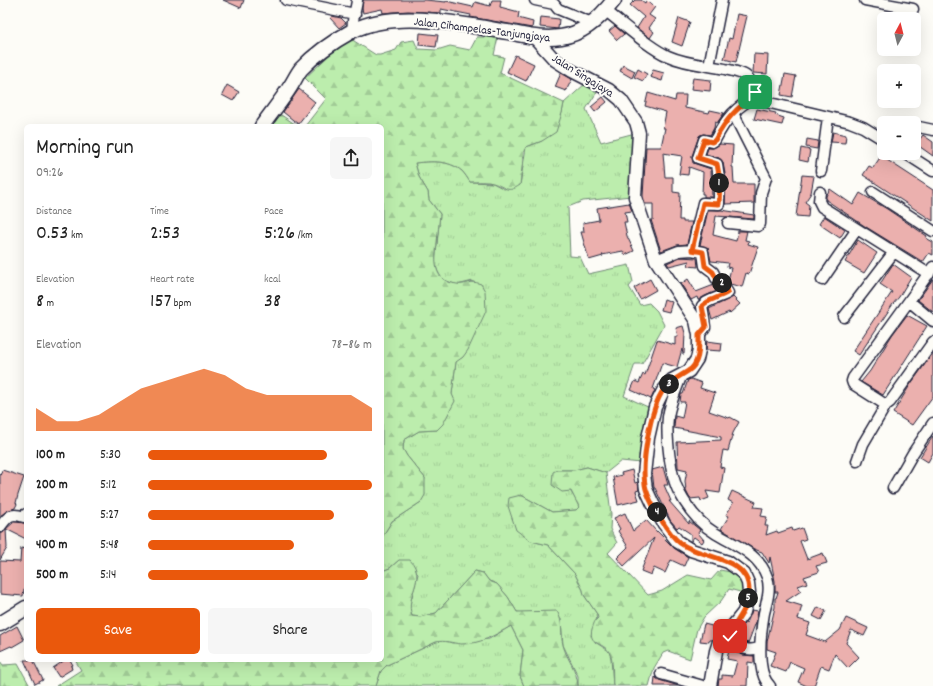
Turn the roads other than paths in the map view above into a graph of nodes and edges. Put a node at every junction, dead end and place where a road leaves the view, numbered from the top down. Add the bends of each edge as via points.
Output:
1 (286, 0) edge
2 (358, 0) edge
3 (535, 0) edge
4 (722, 0) edge
5 (866, 0) edge
6 (610, 5) edge
7 (913, 9) dead end
8 (355, 14) junction
9 (592, 23) junction
10 (353, 31) junction
11 (534, 37) junction
12 (708, 66) junction
13 (756, 96) junction
14 (733, 113) junction
15 (828, 117) junction
16 (263, 124) edge
17 (921, 127) edge
18 (933, 130) edge
19 (877, 135) edge
20 (916, 160) edge
21 (822, 171) dead end
22 (933, 171) edge
23 (820, 192) dead end
24 (873, 192) dead end
25 (728, 223) dead end
26 (856, 229) junction
27 (933, 231) edge
28 (692, 250) junction
29 (894, 252) junction
30 (656, 260) junction
31 (931, 271) edge
32 (822, 280) dead end
33 (909, 301) junction
34 (844, 317) dead end
35 (933, 321) edge
36 (699, 335) junction
37 (933, 342) edge
38 (682, 374) junction
39 (886, 405) junction
40 (933, 423) edge
41 (857, 461) dead end
42 (893, 488) dead end
43 (24, 517) edge
44 (0, 527) edge
45 (24, 609) edge
46 (0, 624) edge
47 (732, 627) junction
48 (760, 647) junction
49 (661, 674) dead end
50 (703, 686) edge
51 (710, 686) edge
52 (770, 686) edge

1 - 8 street
2 - 8 street
3 - 9 street via 554,4 558,9
4 - 12 street
5 - 7 street
6 - 9 main road, Jalan Cihampelas-Tanjungjaya
6 - 12 street via 656,49 685,62
8 - 10 street
9 - 11 main road, Jalan Cihampelas-Tanjungjaya via 575,33 561,37
10 - 11 main road, Jalan Cihampelas-Tanjungjaya via 388,21 406,20 454,22
10 - 16 main road, Jalan Cihampelas-Tanjungjaya via 325,49 301,70
11 - 30 street, Jalan Singajaya via 555,60 621,100 636,122 639,133 635,197
12 - 13 street via 746,76 752,83
13 - 14 street via 743,103
13 - 15 street via 766,102
14 - 25 street via 766,178 761,193 760,224 758,226
14 - 28 street via 715,140 704,140 698,158 717,164 720,180 719,204 703,203
15 - 19 street via 864,127
15 - 21 street
17 - 18 street
20 - 22 street
23 - 26 street via 819,201 822,208
24 - 27 street
26 - 29 street
26 - 32 street
28 - 30 street via 679,251
28 - 36 street via 703,252 705,266 713,272 728,292 722,297 704,303 702,306 706,327
29 - 31 street
29 - 34 street
30 - 36 street, Jalan Singajaya via 696,321
31 - 33 street
33 - 35 street
33 - 39 street via 852,381
36 - 38 street, Jalan Singajaya via 697,359 689,371
37 - 39 street
38 - 47 street, Jalan Singajaya via 672,380 663,391 655,407 645,458 646,489 664,524 678,542 691,550 728,562 744,574 749,592 747,602 744,612
38 - 48 street via 668,419 670,460 678,491 686,505 702,522 750,554 763,567 769,591
39 - 41 street via 863,444
40 - 42 street
43 - 44 street via 17,514 7,517
45 - 46 main road
47 - 48 street via 728,642 748,650
47 - 51 street, Jalan Singajaya via 719,642
48 - 52 street via 763,675
49 - 50 street

